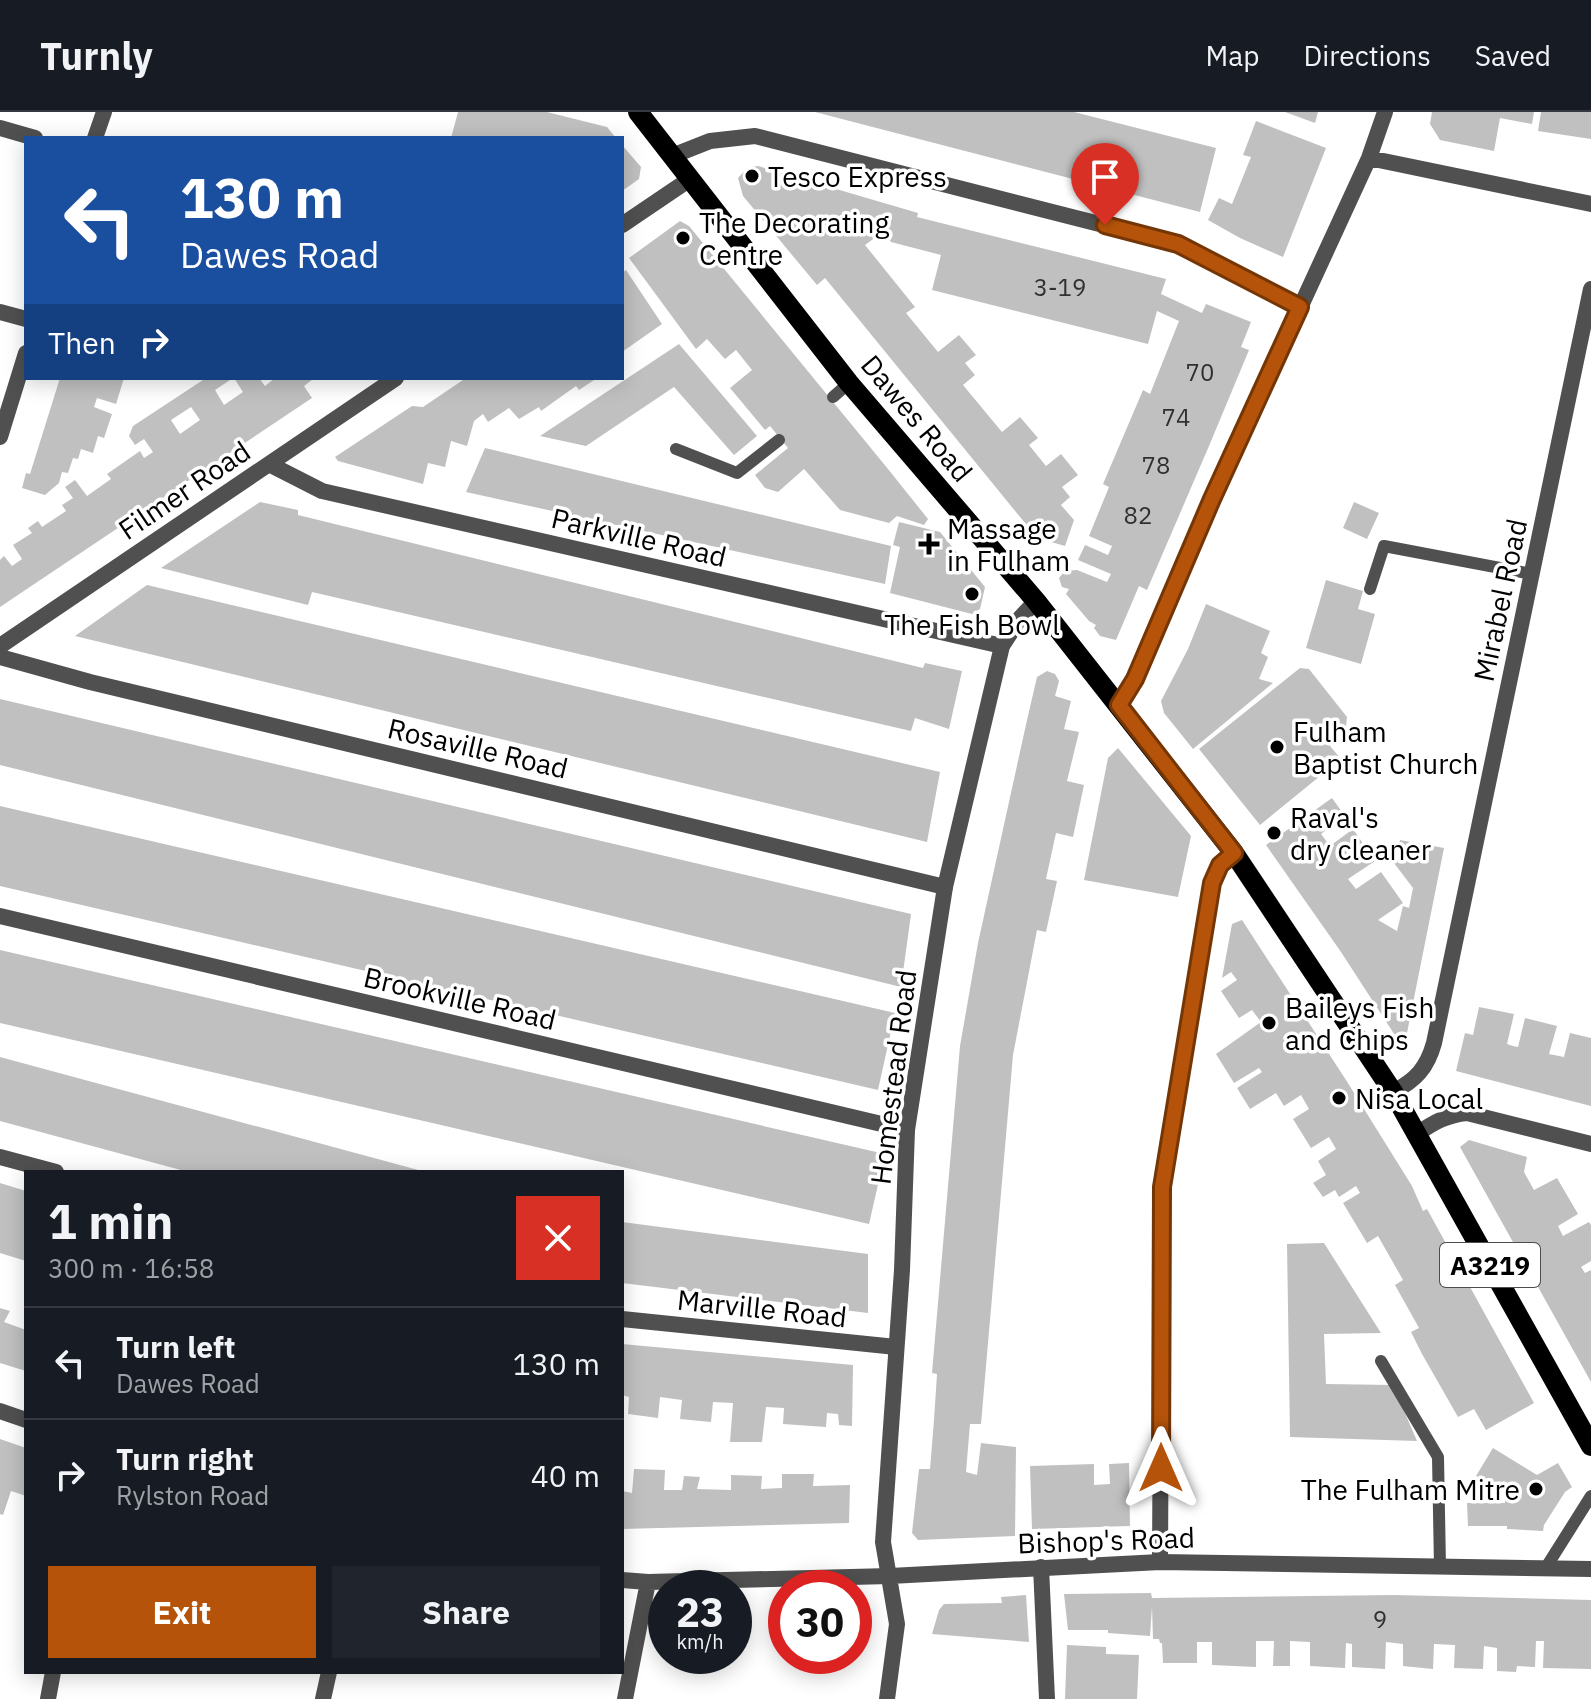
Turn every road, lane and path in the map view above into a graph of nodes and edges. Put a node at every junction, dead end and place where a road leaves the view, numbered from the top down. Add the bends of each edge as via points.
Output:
1 (104, 112) edge
2 (638, 112) edge
3 (1385, 112) edge
4 (0, 128) edge
5 (28, 136) edge
6 (96, 136) edge
7 (672, 156) junction
8 (1369, 158) junction
9 (690, 179) junction
10 (1591, 204) edge
11 (624, 224) edge
12 (1591, 289) edge
13 (1300, 307) junction
14 (0, 312) edge
15 (24, 318) edge
16 (24, 359) edge
17 (393, 380) edge
18 (849, 383) junction
19 (833, 397) dead end
20 (0, 437) edge
21 (779, 440) dead end
22 (676, 449) dead end
23 (269, 464) junction
24 (1532, 574) junction
25 (1370, 589) dead end
26 (1036, 601) junction
27 (0, 646) edge
28 (1002, 646) junction
29 (0, 657) edge
30 (1119, 705) junction
31 (1234, 853) junction
32 (945, 887) junction
33 (0, 916) edge
34 (1393, 1092) junction
35 (907, 1130) junction
36 (1417, 1134) junction
37 (1591, 1144) edge
38 (0, 1157) edge
39 (49, 1170) edge
40 (624, 1319) edge
41 (896, 1347) junction
42 (1381, 1361) dead end
43 (0, 1411) edge
44 (24, 1419) edge
45 (1591, 1446) edge
46 (1591, 1496) edge
47 (1160, 1562) junction
48 (1041, 1567) junction
49 (1440, 1567) junction
50 (1545, 1569) junction
51 (1591, 1569) edge
52 (890, 1576) junction
53 (752, 1579) edge
54 (624, 1580) edge
55 (648, 1582) joint
56 (53, 1674) edge
57 (329, 1674) edge
58 (48, 1699) edge
59 (323, 1699) edge
60 (625, 1699) edge
61 (887, 1699) edge
62 (1047, 1699) edge

1 - 6 street
2 - 7 main road, Dawes Road / A3219
3 - 8 street
4 - 5 street
7 - 9 main road, Dawes Road / A3219
7 - 13 street via 710,141 755,136 1178,244
8 - 10 street
8 - 13 street
9 - 11 street
9 - 18 main road, Dawes Road / A3219
12 - 24 street, Mirabel Road
13 - 30 street
14 - 15 street
16 - 20 street
17 - 23 street, Filmer Road
18 - 19 lane
18 - 26 main road, Dawes Road / A3219
21 - 22 lane via 737,473
23 - 27 street, Filmer Road
23 - 28 street, Parkville Road via 322,491
24 - 25 lane via 1384,546
24 - 34 street, Mirabel Road via 1434,1043 1428,1064 1414,1081
26 - 28 street, Homestead Road
26 - 30 main road, Dawes Road / A3219
28 - 32 street, Homestead Road
29 - 32 street, Rosaville Road
30 - 31 main road, Dawes Road / A3219
31 - 34 main road, Dawes Road / A3219
31 - 47 street via 1220,865 1212,883 1162,1187
32 - 35 street, Homestead Road
33 - 35 street, Brookville Road
34 - 36 main road, Dawes Road / A3219
35 - 41 street, Homestead Road
36 - 37 street via 1435,1121 1467,1113
36 - 45 main road, Dawes Road / A3219
38 - 39 street
40 - 41 street, Marville Road
41 - 52 street, Homestead Road via 883,1542
42 - 49 lane via 1438,1457
43 - 44 street
46 - 50 lane
47 - 48 street, Bishop's Road
47 - 49 street, Bishop's Road
48 - 52 street, Bishop's Road
48 - 62 street
49 - 50 street, Bishop's Road
50 - 51 street, Bishop's Road
52 - 53 street, Bishop's Road
52 - 61 street, Homestead Road via 897,1624
54 - 55 street, Bishop's Road
55 - 60 street
56 - 58 street
57 - 59 street

